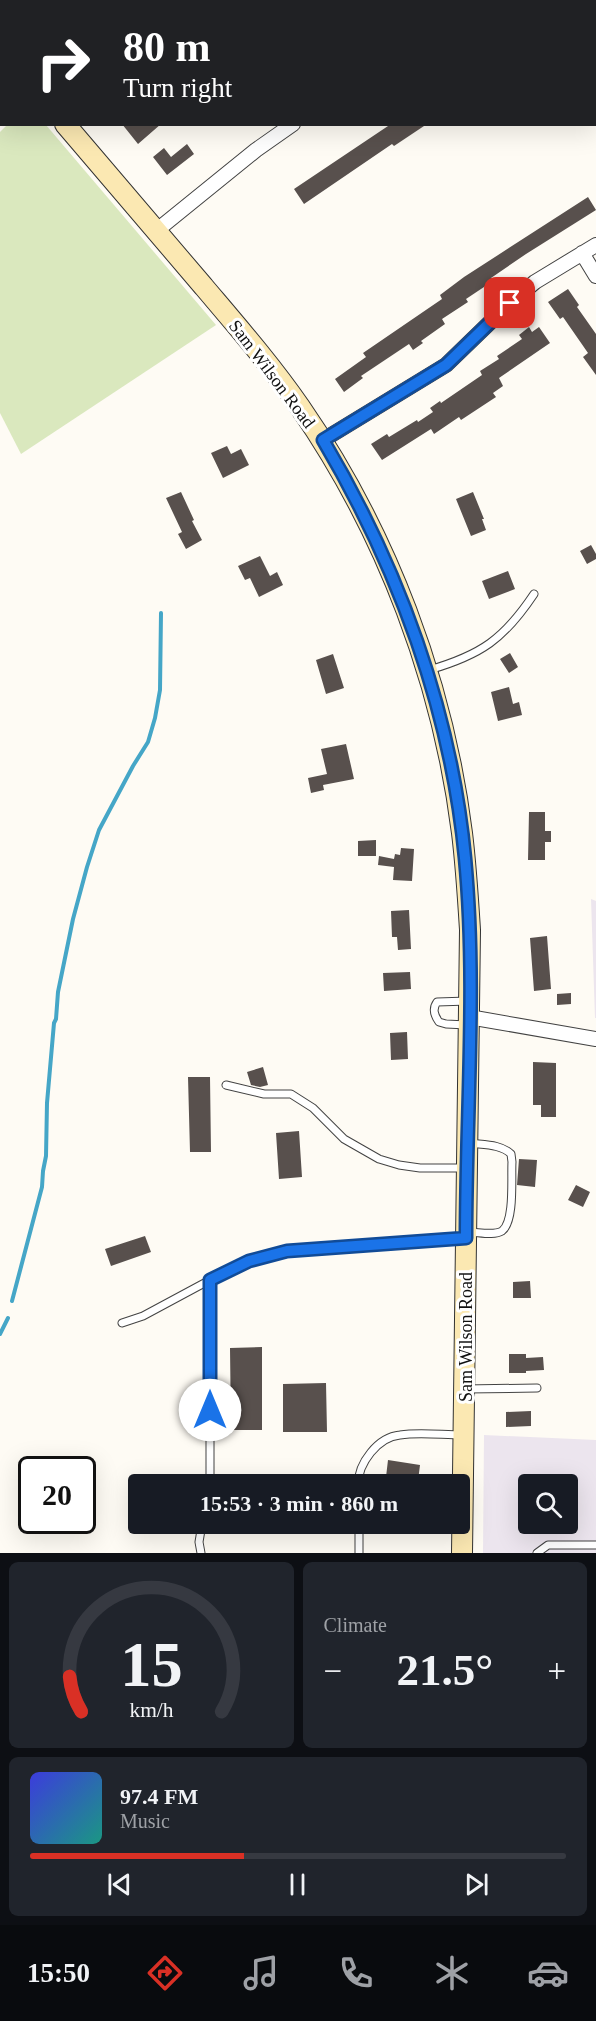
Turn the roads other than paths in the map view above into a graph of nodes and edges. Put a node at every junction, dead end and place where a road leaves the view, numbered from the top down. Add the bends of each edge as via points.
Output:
1 (67, 126) edge
2 (291, 126) edge
3 (156, 231) junction
4 (596, 245) edge
5 (582, 253) junction
6 (596, 276) edge
7 (323, 440) junction
8 (534, 594) dead end
9 (426, 670) junction
10 (469, 1014) junction
11 (596, 1039) edge
12 (226, 1084) dead end
13 (467, 1143) junction
14 (467, 1168) junction
15 (466, 1235) junction
16 (210, 1280) junction
17 (122, 1323) dead end
18 (537, 1388) dead end
19 (465, 1389) junction
20 (465, 1435) junction
21 (210, 1474) edge
22 (360, 1474) edge
23 (200, 1534) edge
24 (359, 1534) edge
25 (596, 1545) edge
26 (201, 1553) edge
27 (359, 1553) edge
28 (462, 1553) edge
29 (537, 1553) edge

1 - 3 street, Sam Wilson Road
2 - 3 street
3 - 7 street, Sam Wilson Road via 255,348
4 - 5 street
5 - 6 street
5 - 7 street via 535,282 446,365
7 - 9 street, Sam Wilson Road via 379,544
8 - 9 lane via 520,616 493,642 456,662
9 - 10 street, Sam Wilson Road via 448,751 462,831 470,930
10 - 10 lane via 446,1024 439,1022 434,1006 437,1002
10 - 11 street
10 - 13 street, Sam Wilson Road
12 - 14 lane via 264,1094 291,1094 313,1108 344,1139 399,1165
13 - 14 street, Sam Wilson Road
13 - 15 lane via 496,1146 512,1154 509,1220 502,1231
14 - 15 street, Sam Wilson Road
15 - 16 lane via 287,1251 249,1261
15 - 19 street, Sam Wilson Road
16 - 17 lane
16 - 21 lane
18 - 19 lane
19 - 20 street, Sam Wilson Road
20 - 22 lane via 398,1435 382,1442 366,1457
20 - 28 street, Sam Wilson Road
23 - 26 lane
24 - 27 lane
25 - 29 lane via 548,1545

